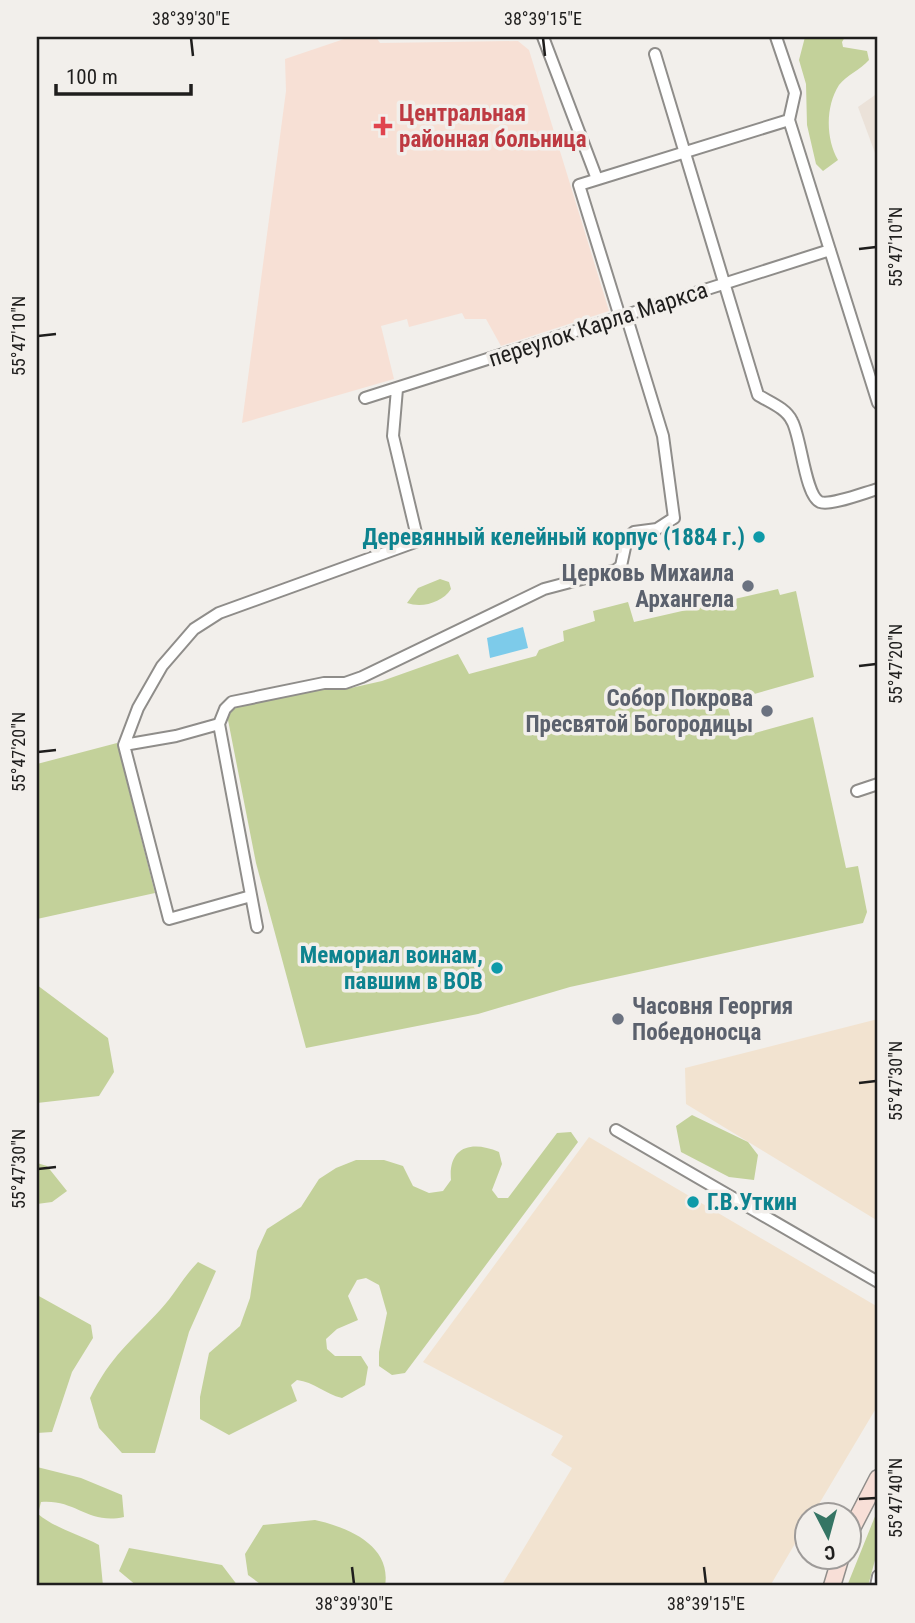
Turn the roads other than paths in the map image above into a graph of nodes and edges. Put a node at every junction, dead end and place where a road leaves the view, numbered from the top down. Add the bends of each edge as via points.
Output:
1 (543, 37) edge
2 (776, 37) edge
3 (656, 54) dead end
4 (789, 120) junction
5 (685, 152) junction
6 (597, 179) junction
7 (830, 250) junction
8 (724, 283) junction
9 (623, 316) junction
10 (397, 389) junction
11 (365, 398) dead end
12 (878, 403) edge
13 (878, 489) edge
14 (219, 724) junction
15 (124, 745) junction
16 (878, 784) edge
17 (857, 792) dead end
18 (251, 896) junction
19 (257, 927) dead end
20 (616, 1130) dead end
21 (878, 1282) edge
22 (878, 1478) edge
23 (862, 1510) edge
24 (878, 1576) edge
25 (876, 1586) edge

1 - 6 street
2 - 4 street via 795,93
3 - 5 street
4 - 5 street
4 - 7 street
5 - 6 street
5 - 8 street
6 - 9 street via 579,185
7 - 8 street, переулок Карла Маркса
7 - 12 street
8 - 9 street, переулок Карла Маркса
8 - 13 street via 758,395 786,412 793,422 815,497 828,503
9 - 10 street, переулок Карла Маркса
9 - 14 street via 663,436 674,518 627,538 616,570 544,589 345,683 232,702
10 - 11 street, переулок Карла Маркса
10 - 15 street via 393,436 418,541 219,613 194,629 162,666
14 - 15 street
14 - 18 street
15 - 18 street via 169,919
16 - 17 street
18 - 19 street
20 - 21 street
22 - 23 main road
24 - 25 street

